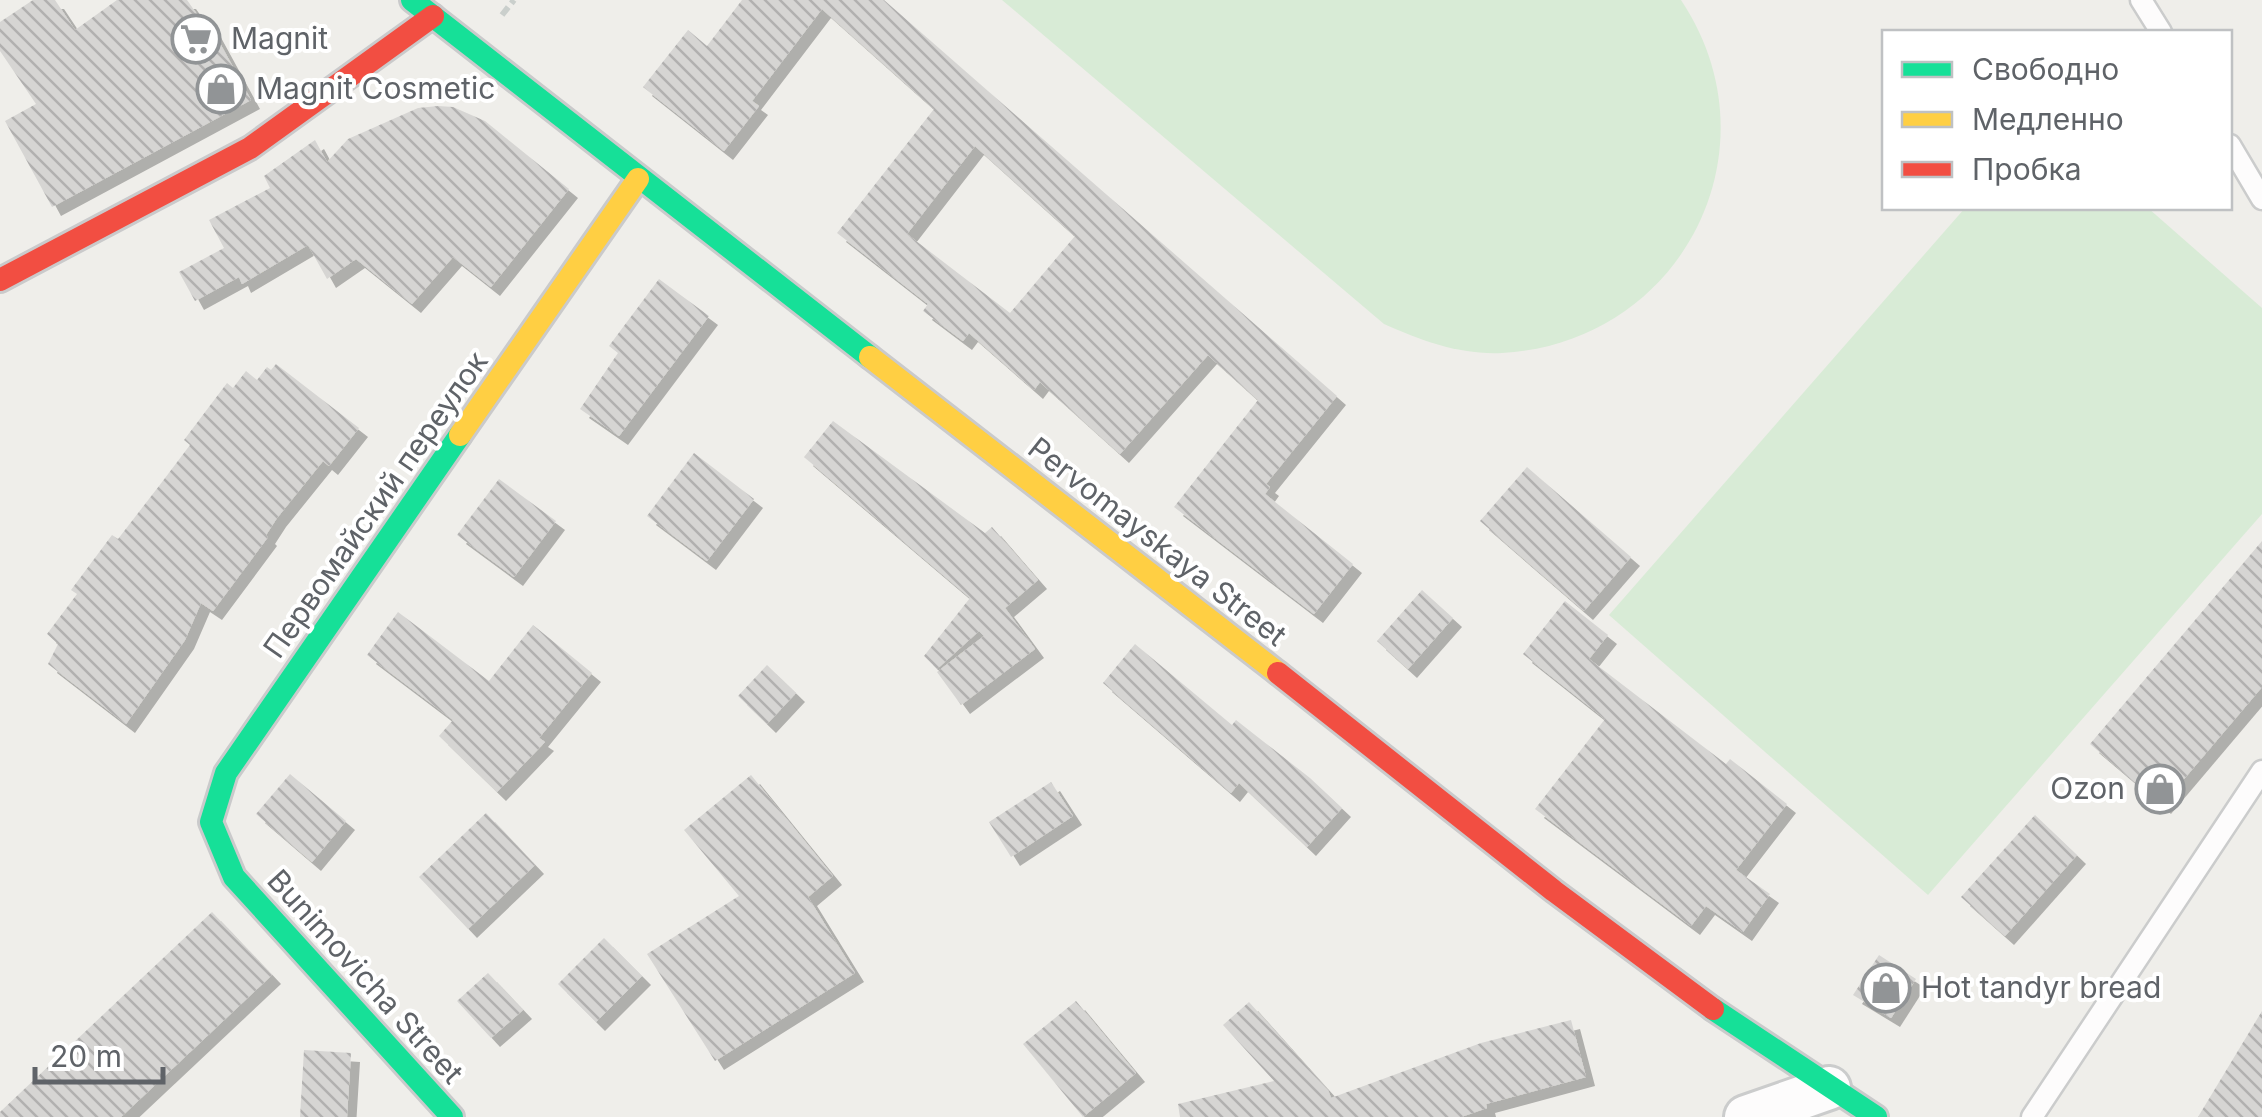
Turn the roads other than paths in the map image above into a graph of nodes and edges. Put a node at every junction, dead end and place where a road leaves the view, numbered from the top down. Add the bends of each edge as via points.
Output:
1 (412, 0) edge
2 (2141, 0) edge
3 (432, 16) junction
4 (2160, 30) edge
5 (2232, 148) edge
6 (638, 180) junction
7 (2262, 198) edge
8 (0, 280) edge
9 (2262, 771) edge
10 (234, 878) joint
11 (1829, 1088) junction
12 (452, 1117) edge
13 (1746, 1117) edge
14 (1876, 1117) edge
15 (2032, 1117) edge

1 - 3 street, Pervomayskaya Street
2 - 4 lane
3 - 6 street, Pervomayskaya Street
3 - 8 street via 250,148
5 - 7 lane
6 - 10 street, Первомайский переулок via 226,773 211,822
6 - 11 street, Pervomayskaya Street via 1634,950
9 - 15 lane
10 - 12 street, Bunimovicha Street
11 - 13 street
11 - 14 street, Pervomayskaya Street

